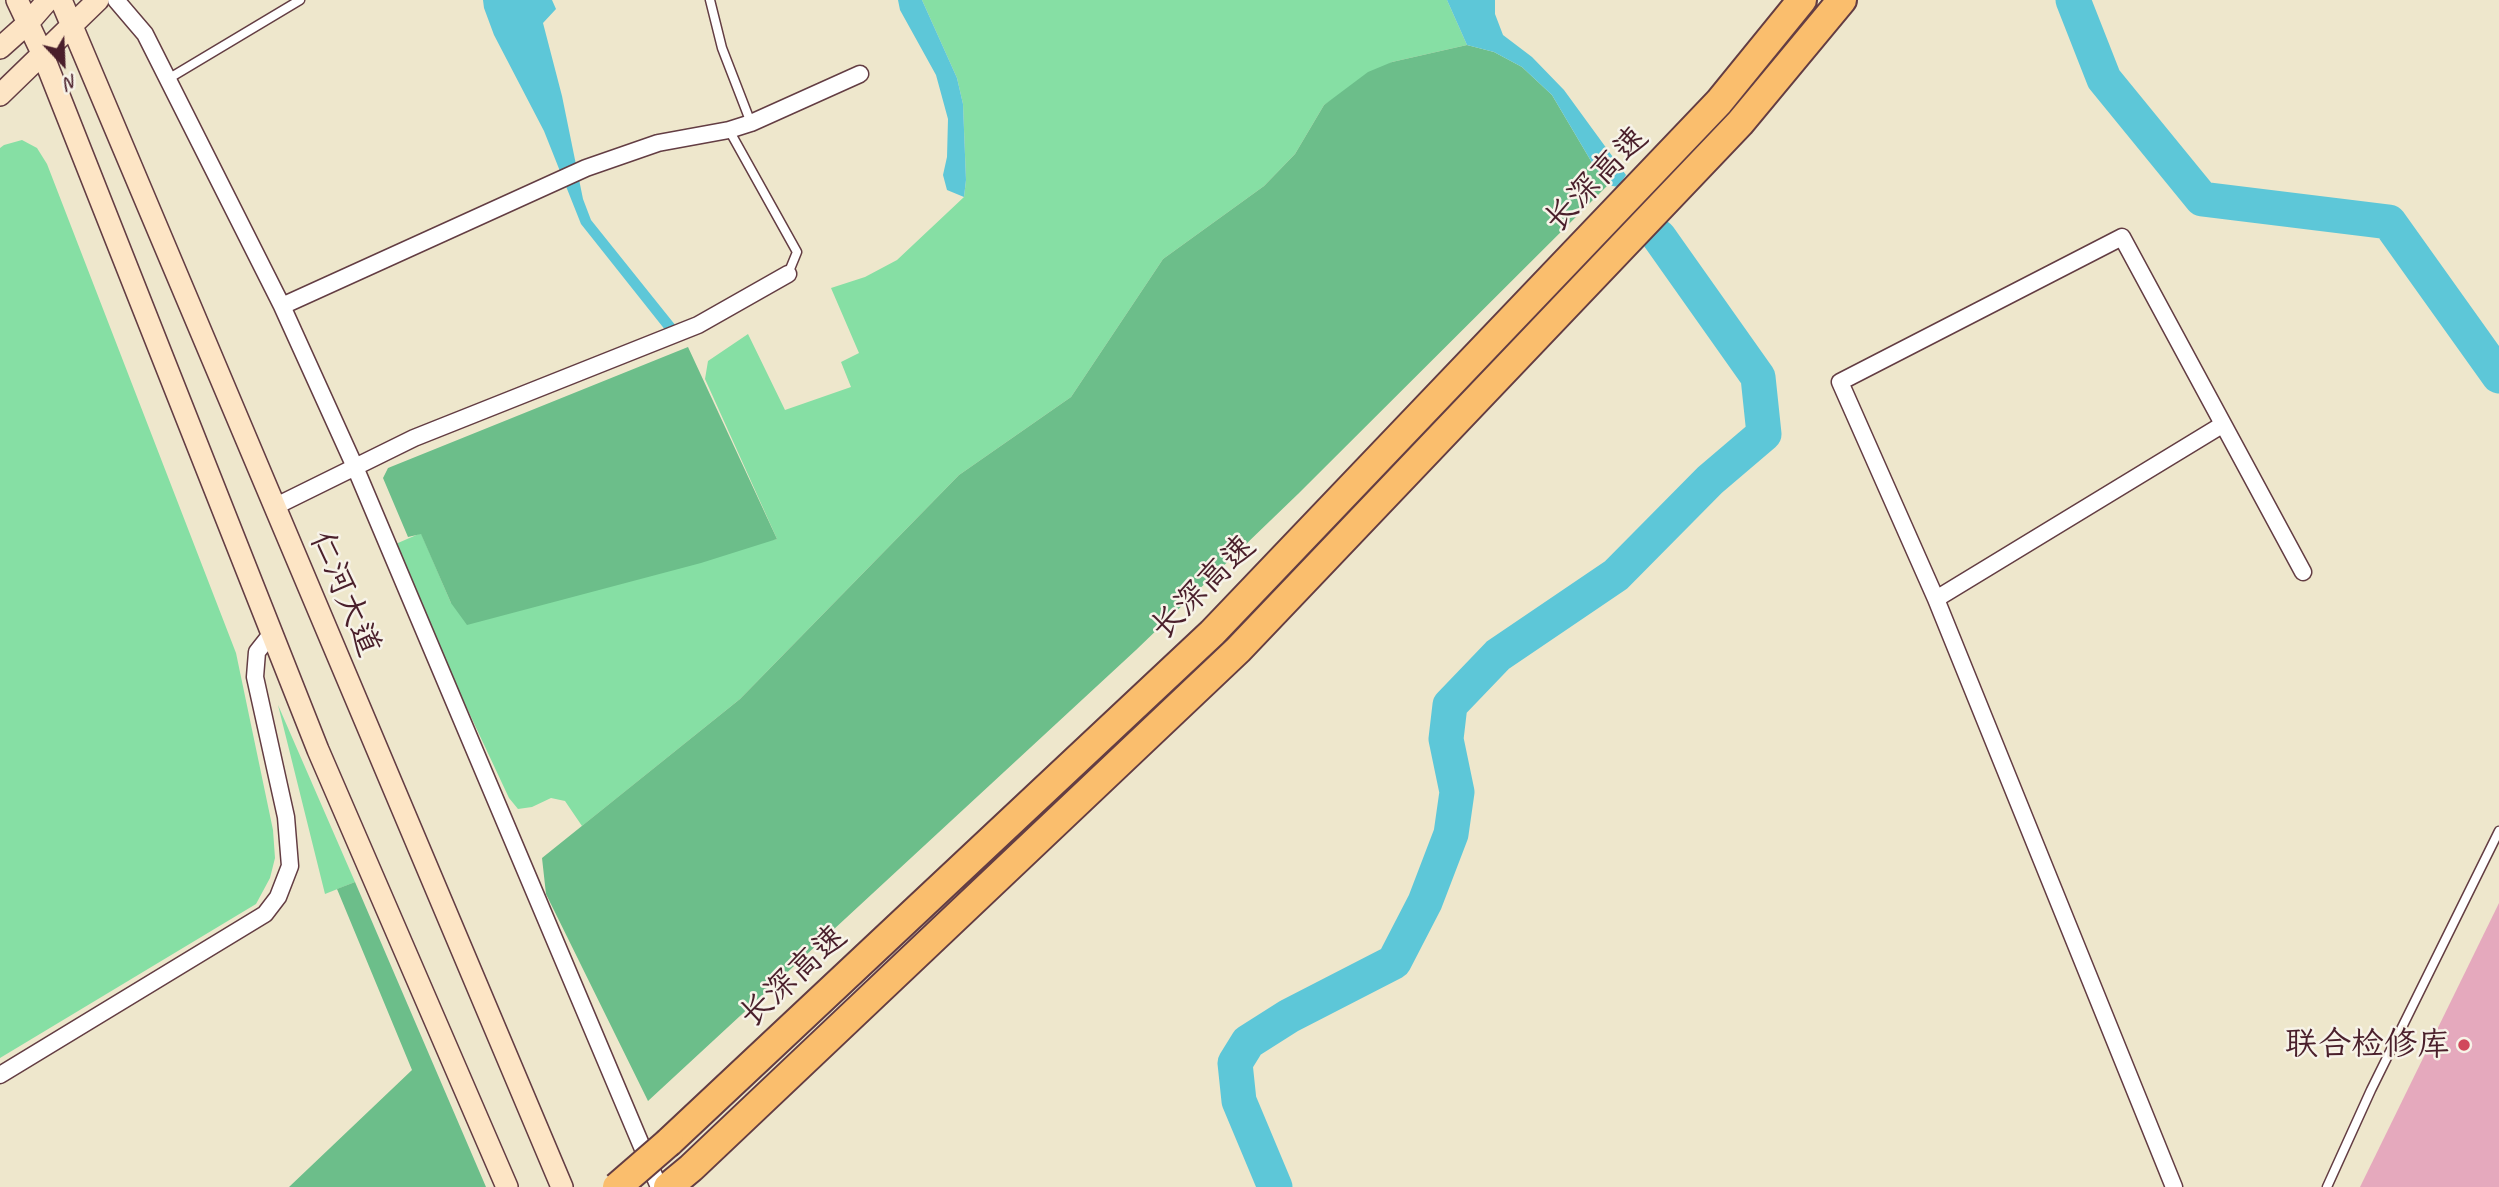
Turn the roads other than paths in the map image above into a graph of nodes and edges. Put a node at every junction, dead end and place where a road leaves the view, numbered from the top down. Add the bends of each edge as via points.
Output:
1 (17, 0) edge
2 (48, 0) edge
3 (61, 0) edge
4 (98, 0) edge
5 (116, 0) edge
6 (300, 0) edge
7 (710, 0) edge
8 (1802, 0) edge
9 (1842, 0) edge
10 (28, 23) junction
11 (71, 24) junction
12 (0, 48) edge
13 (43, 55) junction
14 (860, 74) dead end
15 (167, 80) junction
16 (0, 95) edge
17 (751, 123) junction
18 (729, 130) junction
19 (788, 274) joint
20 (282, 306) junction
21 (2222, 425) junction
22 (355, 467) junction
23 (274, 507) junction
24 (2303, 572) dead end
25 (1936, 599) junction
26 (272, 633) junction
27 (2499, 831) edge
28 (0, 1074) edge
29 (508, 1187) edge
30 (562, 1187) edge
31 (617, 1187) edge
32 (659, 1187) edge
33 (668, 1187) edge
34 (2174, 1187) edge
35 (2328, 1187) edge

1 - 10 main road
2 - 10 main road
3 - 11 main road, 仁河大道
4 - 11 main road
5 - 15 street via 145,34
6 - 15 lane
7 - 17 lane via 722,48
8 - 31 highway, 长深高速, bridge via 1719,103 1212,633
9 - 33 highway, 长深高速 via 1740,124 1238,650
10 - 12 main road
10 - 13 main road
11 - 13 main road
11 - 23 main road, 仁河大道
13 - 16 main road
13 - 26 main road
14 - 17 street
15 - 20 street
17 - 18 street
18 - 19 lane via 797,252
18 - 20 street via 658,143 586,168
19 - 22 street via 698,325 414,438
20 - 22 street
21 - 24 street
21 - 25 street
21 - 25 street via 2122,237 1840,382
22 - 23 street
22 - 32 street
23 - 30 main road, 仁河大道
25 - 34 street
26 - 28 street via 257,652 255,677 286,817 290,866 278,897 265,914
26 - 29 main road via 318,750
27 - 35 lane

